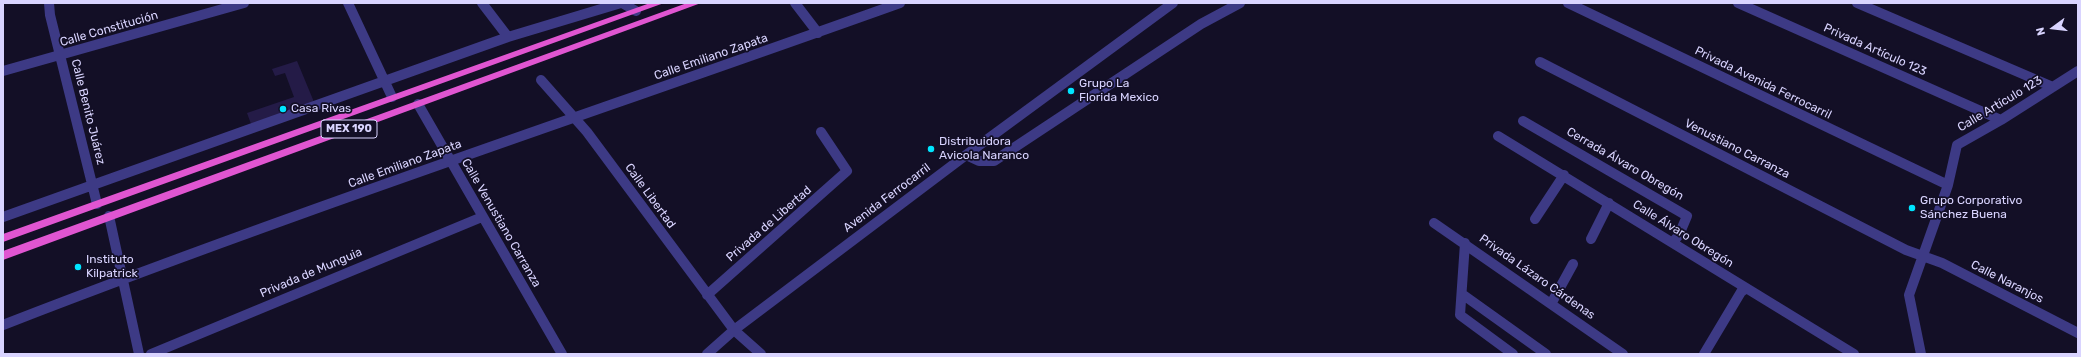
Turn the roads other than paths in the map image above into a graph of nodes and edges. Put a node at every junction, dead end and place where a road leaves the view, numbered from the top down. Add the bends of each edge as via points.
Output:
1 (49, 3) edge
2 (244, 3) edge
3 (348, 3) edge
4 (482, 3) edge
5 (622, 3) edge
6 (659, 3) edge
7 (696, 3) edge
8 (795, 3) edge
9 (900, 3) edge
10 (1173, 3) edge
11 (1240, 3) edge
12 (1568, 3) edge
13 (1738, 3) edge
14 (1857, 3) edge
15 (223, 6) edge
16 (636, 11) junction
17 (818, 33) junction
18 (508, 37) junction
19 (60, 55) junction
20 (1540, 62) dead end
21 (3, 70) edge
22 (2078, 71) edge
23 (541, 80) dead end
24 (386, 82) junction
25 (2054, 87) junction
26 (392, 98) junction
27 (418, 104) junction
28 (574, 118) junction
29 (2001, 120) junction
30 (1523, 121) dead end
31 (821, 132) dead end
32 (1498, 136) dead end
33 (966, 155) junction
34 (451, 161) junction
35 (1564, 175) junction
36 (93, 184) junction
37 (1948, 184) junction
38 (1609, 203) junction
39 (97, 204) junction
40 (3, 216) edge
41 (109, 216) junction
42 (482, 217) junction
43 (1535, 219) dead end
44 (1434, 224) dead end
45 (3, 238) edge
46 (1591, 239) dead end
47 (1673, 242) junction
48 (1465, 243) junction
49 (3, 256) edge
50 (1922, 256) junction
51 (1573, 264) dead end
52 (122, 278) junction
53 (1746, 288) junction
54 (1462, 294) junction
55 (707, 295) junction
56 (1551, 304) junction
57 (3, 325) edge
58 (734, 330) junction
59 (2078, 333) edge
60 (138, 354) edge
61 (151, 354) edge
62 (562, 354) edge
63 (707, 354) edge
64 (761, 354) edge
65 (1513, 354) edge
66 (1546, 354) edge
67 (1623, 354) edge
68 (1704, 354) edge
69 (1854, 354) edge
70 (1921, 354) edge

1 - 19 street, Calle Benito Juárez
2 - 15 street, Calle Constitución
3 - 24 street
4 - 18 street
5 - 16 street
5 - 18 street
6 - 16 highway, MEX 190
7 - 27 highway, MEX 190
8 - 17 street
9 - 17 street, Calle Emiliano Zapata
10 - 33 street, Avenida Ferrocarril
11 - 33 street via 1201,24 994,160 976,162
12 - 37 street, Privada Avenida Ferrocarril
13 - 29 street, Privada Artículo 123
14 - 25 street
15 - 19 street, Calle Constitución
16 - 26 highway, MEX 190
17 - 28 street, Calle Emiliano Zapata
18 - 24 street
19 - 21 street, Calle Constitución
19 - 36 street, Calle Benito Juárez
20 - 50 street, Venustiano Carranza
22 - 25 street, Calle Artículo 123
23 - 28 street, Calle Libertad
24 - 26 street
24 - 36 street
25 - 29 street, Calle Artículo 123
26 - 39 highway, MEX 190
27 - 34 street, Calle Venustiano Carranza
27 - 41 highway, MEX 190
28 - 34 street, Calle Emiliano Zapata
28 - 55 street, Calle Libertad
29 - 37 street, Calle Artículo 123 via 1957,145
30 - 47 street, Cerrada Álvaro Obregón via 1687,216
31 - 55 street, Privada de Libertad via 847,172
32 - 35 street, Calle Álvaro Obregón
33 - 58 street, Avenida Ferrocarril
34 - 42 street, Calle Venustiano Carranza
34 - 52 street, Calle Emiliano Zapata
35 - 38 street, Calle Álvaro Obregón
35 - 43 street
36 - 39 street, Calle Benito Juárez
36 - 40 street
37 - 50 street, Calle Artículo 123
38 - 46 street
38 - 47 street, Calle Álvaro Obregón
39 - 45 highway, MEX 190
41 - 49 highway, MEX 190
41 - 52 street
42 - 61 street, Privada de Munguia
42 - 62 street, Calle Venustiano Carranza
44 - 48 street, Privada Lázaro Cárdenas
47 - 53 street, Calle Álvaro Obregón
48 - 54 street
48 - 56 street, Privada Lázaro Cárdenas
50 - 59 street, Calle Naranjos via 1942,263
50 - 70 street, Calle Artículo 123 via 1908,295
51 - 56 street
52 - 57 street, Calle Emiliano Zapata
52 - 60 street
53 - 68 street via 1740,292
53 - 69 street, Calle Álvaro Obregón
54 - 65 street via 1460,315
54 - 66 street
55 - 58 street, Calle Libertad
56 - 67 street, Privada Lázaro Cárdenas
58 - 63 street, Avenida Ferrocarril
58 - 64 street, Calle Libertad

